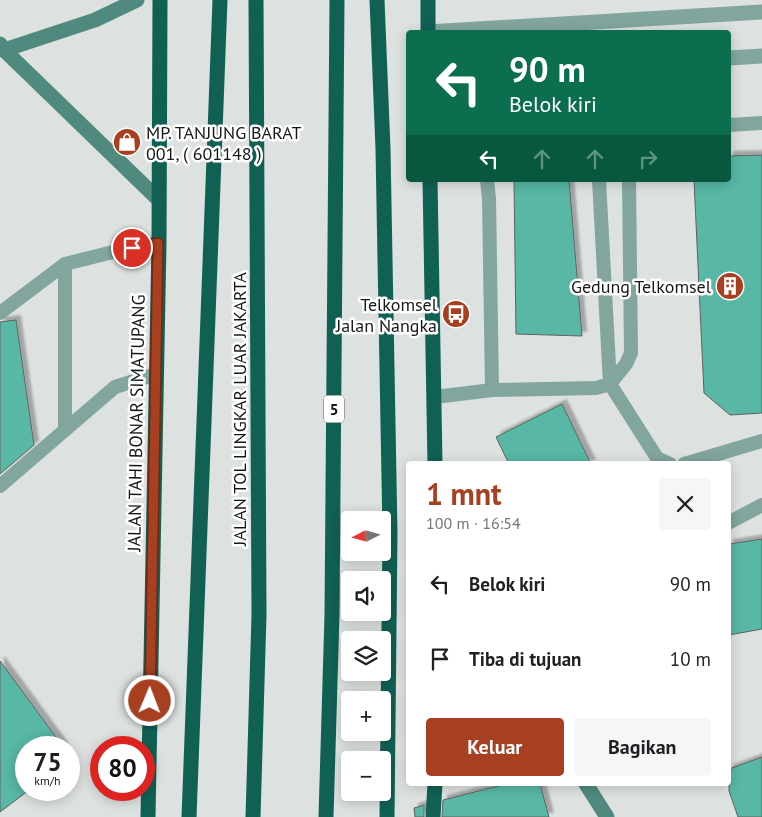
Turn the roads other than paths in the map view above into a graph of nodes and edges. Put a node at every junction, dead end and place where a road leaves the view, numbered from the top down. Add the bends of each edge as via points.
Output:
1 (137, 0) edge
2 (160, 0) edge
3 (220, 0) edge
4 (256, 0) edge
5 (337, 0) edge
6 (377, 0) edge
7 (428, 0) edge
8 (762, 12) edge
9 (428, 30) edge
10 (461, 30) edge
11 (2, 47) edge
12 (762, 56) edge
13 (731, 58) edge
14 (762, 123) edge
15 (731, 125) edge
16 (430, 182) edge
17 (487, 182) edge
18 (599, 182) edge
19 (629, 182) edge
20 (159, 200) junction
21 (158, 243) junction
22 (65, 264) junction
23 (0, 313) edge
24 (156, 374) junction
25 (610, 384) junction
26 (492, 390) junction
27 (434, 397) junction
28 (65, 429) junction
29 (762, 441) edge
30 (435, 461) edge
31 (664, 461) edge
32 (694, 461) edge
33 (0, 486) edge
34 (762, 505) edge
35 (731, 521) edge
36 (436, 786) edge
37 (587, 786) edge
38 (148, 817) edge
39 (189, 817) edge
40 (253, 817) edge
41 (326, 817) edge
42 (387, 817) edge
43 (433, 817) edge
44 (607, 817) edge

1 - 11 street via 95,20
2 - 20 highway, JALAN TAHI BONAR SIMATUPANG
3 - 39 highway
4 - 40 highway, JALAN TOL LINGKAR LUAR JAKARTA via 259,615
5 - 41 highway, 5 via 332,615
6 - 42 highway via 390,533
7 - 9 highway
8 - 10 street
11 - 20 street
12 - 13 street
14 - 15 lane
16 - 27 highway
17 - 26 lane
18 - 25 lane
19 - 25 lane via 631,353
20 - 21 highway, JALAN TAHI BONAR SIMATUPANG
21 - 22 lane
21 - 24 highway, JALAN TAHI BONAR SIMATUPANG
22 - 23 lane
22 - 28 lane
24 - 28 lane via 115,387
24 - 38 highway, JALAN TAHI BONAR SIMATUPANG
25 - 26 lane via 596,388
25 - 31 lane via 658,458
26 - 27 lane
27 - 30 highway
28 - 33 lane
29 - 32 lane
34 - 35 lane
36 - 43 highway
37 - 44 street

